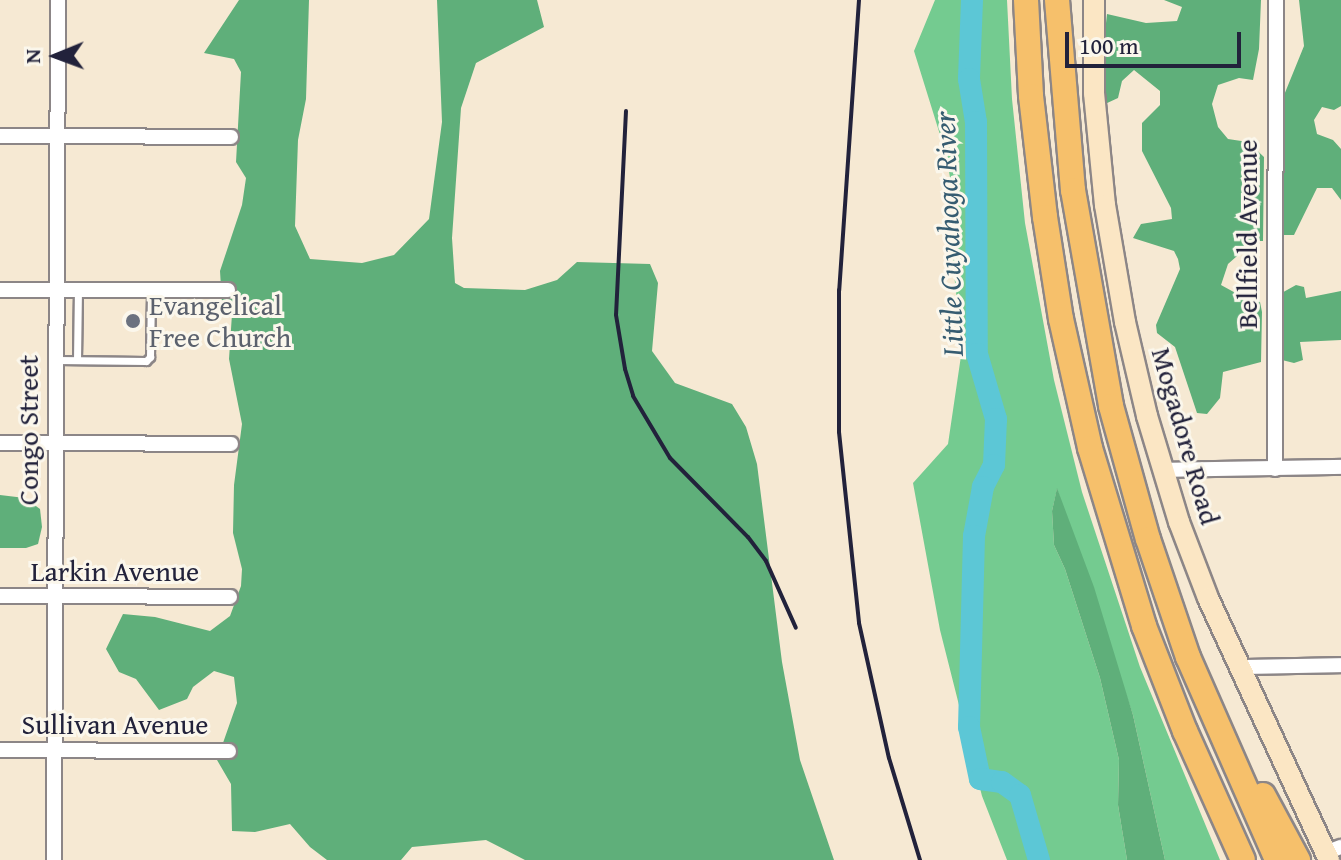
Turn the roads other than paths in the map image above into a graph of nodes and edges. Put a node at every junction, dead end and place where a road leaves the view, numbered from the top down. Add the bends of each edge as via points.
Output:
1 (58, 0) edge
2 (1026, 0) edge
3 (1057, 0) edge
4 (1094, 0) edge
5 (1276, 0) edge
6 (0, 136) edge
7 (57, 136) junction
8 (231, 137) dead end
9 (0, 290) edge
10 (55, 290) junction
11 (78, 290) junction
12 (151, 290) junction
13 (228, 290) dead end
14 (54, 360) junction
15 (77, 360) junction
16 (0, 443) edge
17 (54, 444) junction
18 (231, 444) dead end
19 (1341, 467) edge
20 (1275, 469) junction
21 (1163, 470) junction
22 (0, 596) edge
23 (53, 597) junction
24 (230, 597) dead end
25 (1341, 665) edge
26 (1239, 667) junction
27 (1211, 714) junction
28 (0, 750) edge
29 (53, 750) junction
30 (229, 751) dead end
31 (1332, 853) edge
32 (54, 860) edge
33 (1243, 860) edge
34 (1277, 860) edge
35 (1298, 860) edge

1 - 7 street, Congo Street
2 - 33 highway via 1045,217 1090,448 1144,626
3 - 27 highway via 1073,190 1108,390 1148,539
4 - 21 street, Mogadore Road via 1094,93 1105,205 1125,322
5 - 20 street, Bellfield Avenue
6 - 7 street
7 - 8 street
7 - 10 street, Congo Street
9 - 10 street
10 - 11 street
10 - 14 street, Congo Street
11 - 12 street
11 - 15 lane
12 - 13 street
12 - 15 lane via 150,357 138,362
14 - 15 lane
14 - 17 street, Congo Street
16 - 17 street
17 - 18 street
17 - 23 street, Congo Street
19 - 20 street
20 - 21 street
21 - 26 street, Mogadore Road via 1197,571
22 - 23 street, Larkin Avenue
23 - 24 street, Larkin Avenue
23 - 29 street, Congo Street
25 - 26 street
26 - 31 street, Mogadore Road
27 - 34 highway
27 - 35 highway
28 - 29 street, Sullivan Avenue
29 - 30 street, Sullivan Avenue
29 - 32 street, Congo Street

